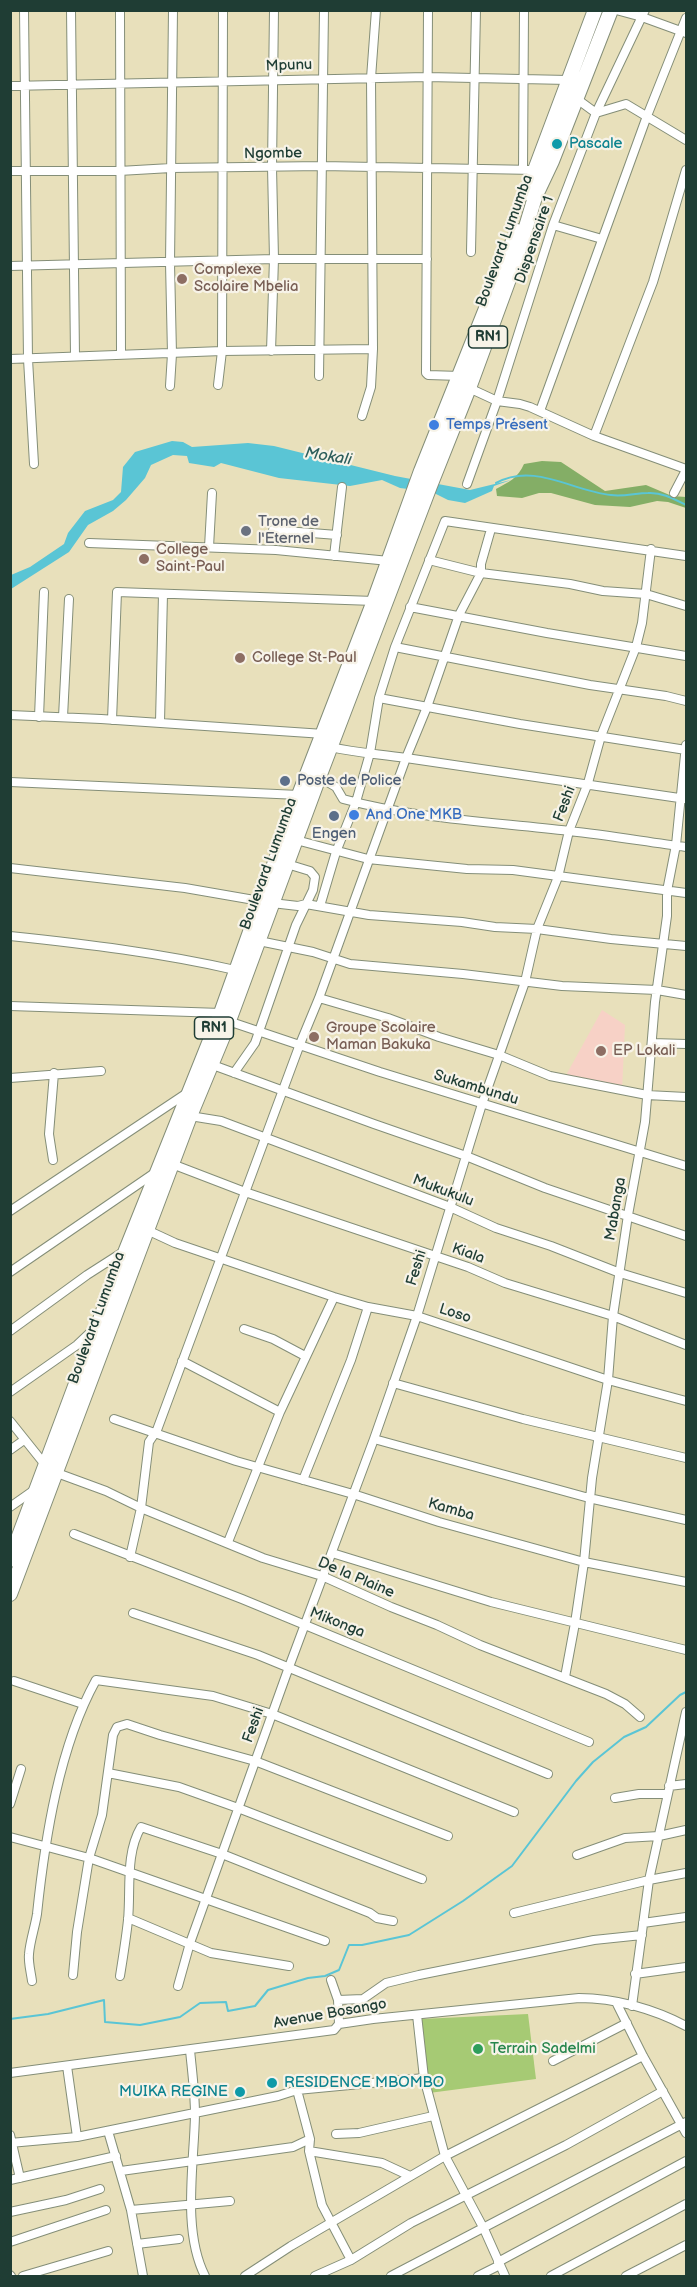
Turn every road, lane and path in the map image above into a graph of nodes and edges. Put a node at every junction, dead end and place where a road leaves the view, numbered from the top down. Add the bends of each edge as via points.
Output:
1 (24, 10) edge
2 (71, 10) edge
3 (120, 10) edge
4 (173, 10) edge
5 (223, 10) edge
6 (274, 10) edge
7 (324, 10) edge
8 (376, 10) edge
9 (428, 10) edge
10 (476, 10) edge
11 (524, 10) edge
12 (595, 10) edge
13 (602, 10) edge
14 (614, 10) edge
15 (644, 14) edge
16 (687, 18) edge
17 (684, 32) edge
18 (427, 77) junction
19 (371, 78) junction
20 (475, 78) junction
21 (323, 79) junction
22 (273, 80) junction
23 (568, 80) junction
24 (524, 81) junction
25 (121, 82) junction
26 (222, 82) junction
27 (172, 83) junction
28 (72, 85) junction
29 (10, 86) edge
30 (25, 86) junction
31 (580, 102) junction
32 (596, 113) junction
33 (647, 116) junction
34 (686, 140) edge
35 (549, 160) junction
36 (322, 166) junction
37 (427, 166) junction
38 (272, 167) junction
39 (171, 168) junction
40 (222, 168) junction
41 (371, 168) junction
42 (473, 168) junction
43 (529, 169) junction
44 (73, 170) junction
45 (687, 170) edge
46 (10, 171) edge
47 (25, 171) junction
48 (119, 171) junction
49 (533, 197) junction
50 (553, 225) junction
51 (602, 239) junction
52 (471, 252) dead end
53 (274, 259) junction
54 (371, 259) junction
55 (427, 259) junction
56 (223, 260) junction
57 (321, 260) junction
58 (170, 263) junction
59 (121, 264) junction
60 (10, 266) edge
61 (27, 266) junction
62 (74, 266) junction
63 (319, 349) junction
64 (373, 349) junction
65 (222, 351) junction
66 (271, 351) junction
67 (172, 354) junction
68 (121, 355) junction
69 (75, 356) junction
70 (10, 359) edge
71 (28, 359) junction
72 (319, 376) dead end
73 (460, 376) junction
74 (218, 385) dead end
75 (170, 386) dead end
76 (469, 388) junction
77 (497, 401) junction
78 (540, 411) junction
79 (362, 416) dead end
80 (594, 436) junction
81 (34, 464) dead end
82 (687, 470) edge
83 (428, 473) junction
84 (467, 484) dead end
85 (342, 488) dead end
86 (212, 493) dead end
87 (674, 493) dead end
88 (419, 496) junction
89 (491, 529) junction
90 (273, 530) dead end
91 (337, 535) junction
92 (89, 543) dead end
93 (209, 547) junction
94 (651, 549) junction
95 (334, 556) junction
96 (687, 556) edge
97 (429, 560) junction
98 (389, 561) junction
99 (481, 573) junction
100 (44, 592) dead end
101 (163, 594) junction
102 (646, 594) junction
103 (69, 599) dead end
104 (368, 601) junction
105 (687, 606) edge
106 (410, 607) junction
107 (459, 615) junction
108 (395, 647) junction
109 (636, 647) junction
110 (687, 656) edge
111 (445, 657) junction
112 (619, 688) junction
113 (379, 698) junction
114 (687, 701) edge
115 (427, 707) junction
116 (10, 716) edge
117 (39, 717) junction
118 (63, 717) junction
119 (112, 720) junction
120 (160, 722) junction
121 (600, 736) junction
122 (329, 739) junction
123 (687, 745) edge
124 (686, 750) edge
125 (370, 753) junction
126 (406, 758) junction
127 (319, 777) junction
128 (10, 782) edge
129 (588, 783) junction
130 (299, 795) junction
131 (683, 799) edge
132 (356, 802) junction
133 (387, 809) junction
134 (569, 831) junction
135 (296, 840) junction
136 (676, 845) junction
137 (687, 847) edge
138 (336, 852) junction
139 (368, 859) junction
140 (284, 860) junction
141 (10, 868) edge
142 (558, 877) junction
143 (668, 891) junction
144 (687, 894) edge
145 (266, 902) junction
146 (306, 904) junction
147 (320, 906) junction
148 (350, 911) junction
149 (537, 929) junction
150 (10, 936) edge
151 (259, 941) junction
152 (663, 943) junction
153 (687, 946) edge
154 (289, 948) junction
155 (332, 958) junction
156 (235, 970) junction
157 (525, 982) junction
158 (657, 990) junction
159 (687, 995) edge
160 (319, 998) junction
161 (10, 1006) edge
162 (225, 1017) junction
163 (260, 1031) junction
164 (652, 1043) junction
165 (300, 1044) junction
166 (687, 1044) edge
167 (498, 1055) junction
168 (210, 1064) junction
169 (101, 1071) dead end
170 (54, 1073) junction
171 (234, 1073) junction
172 (10, 1078) edge
173 (282, 1091) junction
174 (187, 1093) junction
175 (648, 1095) junction
176 (687, 1097) edge
177 (482, 1104) junction
178 (190, 1116) junction
179 (266, 1137) junction
180 (641, 1152) junction
181 (466, 1156) junction
182 (53, 1160) dead end
183 (687, 1166) edge
184 (166, 1169) junction
185 (245, 1192) junction
186 (450, 1207) junction
187 (10, 1211) edge
188 (628, 1215) junction
189 (147, 1230) junction
190 (687, 1236) edge
191 (132, 1252) junction
192 (434, 1256) junction
193 (221, 1258) junction
194 (10, 1272) edge
195 (620, 1273) junction
196 (687, 1293) edge
197 (334, 1297) junction
198 (368, 1307) junction
199 (417, 1316) junction
200 (613, 1316) junction
201 (98, 1326) junction
202 (244, 1329) dead end
203 (10, 1331) edge
204 (687, 1345) edge
205 (305, 1356) junction
206 (92, 1361) junction
207 (182, 1361) junction
208 (608, 1380) junction
209 (393, 1383) junction
210 (10, 1392) edge
211 (687, 1401) edge
212 (280, 1412) junction
213 (114, 1419) dead end
214 (10, 1421) edge
215 (154, 1435) junction
216 (600, 1437) junction
217 (374, 1439) junction
218 (24, 1440) junction
219 (10, 1450) edge
220 (687, 1458) edge
221 (258, 1468) junction
222 (51, 1470) junction
223 (303, 1480) junction
224 (39, 1486) junction
225 (352, 1494) junction
226 (589, 1498) junction
227 (10, 1507) edge
228 (141, 1508) junction
229 (687, 1520) edge
230 (74, 1534) dead end
231 (228, 1542) junction
232 (332, 1553) junction
233 (130, 1557) junction
234 (10, 1560) edge
235 (584, 1562) junction
236 (322, 1576) junction
237 (687, 1582) edge
238 (10, 1594) edge
239 (133, 1613) dead end
240 (575, 1623) junction
241 (305, 1624) junction
242 (687, 1650) edge
243 (289, 1667) junction
244 (565, 1677) junction
245 (14, 1681) dead end
246 (83, 1704) junction
247 (687, 1712) edge
248 (272, 1714) junction
249 (640, 1717) dead end
250 (685, 1724) edge
251 (589, 1742) dead end
252 (255, 1761) junction
253 (21, 1769) dead end
254 (108, 1773) junction
255 (548, 1774) dead end
256 (687, 1784) edge
257 (668, 1790) junction
258 (615, 1798) dead end
259 (10, 1804) edge
260 (238, 1808) junction
261 (514, 1812) dead end
262 (687, 1830) edge
263 (448, 1836) dead end
264 (659, 1836) junction
265 (10, 1837) edge
266 (45, 1845) junction
267 (222, 1854) junction
268 (577, 1855) dead end
269 (89, 1858) junction
270 (129, 1873) junction
271 (687, 1874) edge
272 (422, 1880) dead end
273 (649, 1880) junction
274 (206, 1898) junction
275 (514, 1913) dead end
276 (687, 1917) edge
277 (128, 1918) junction
278 (393, 1921) dead end
279 (643, 1923) junction
280 (642, 1935) junction
281 (325, 1941) dead end
282 (190, 1943) junction
283 (289, 1966) dead end
284 (687, 1967) edge
285 (635, 1974) junction
286 (73, 1975) dead end
287 (120, 1976) dead end
288 (331, 1980) dead end
289 (32, 1981) dead end
290 (178, 1986) dead end
291 (338, 2000) junction
292 (616, 2002) junction
293 (632, 2006) junction
294 (417, 2015) junction
295 (669, 2017) junction
296 (687, 2020) edge
297 (627, 2023) junction
298 (339, 2024) junction
299 (687, 2026) edge
300 (190, 2050) junction
301 (643, 2056) junction
302 (553, 2061) dead end
303 (67, 2066) junction
304 (10, 2073) edge
305 (424, 2078) junction
306 (297, 2090) junction
307 (663, 2091) junction
308 (195, 2112) junction
309 (433, 2116) junction
310 (684, 2123) edge
311 (108, 2131) junction
312 (687, 2133) edge
313 (336, 2134) dead end
314 (77, 2137) junction
315 (310, 2139) junction
316 (11, 2140) edge
317 (309, 2151) junction
318 (116, 2156) junction
319 (445, 2156) junction
320 (193, 2160) junction
321 (687, 2161) edge
322 (121, 2171) junction
323 (410, 2176) junction
324 (20, 2178) junction
325 (10, 2181) edge
326 (100, 2189) dead end
327 (466, 2194) junction
328 (230, 2201) dead end
329 (191, 2203) junction
330 (687, 2204) edge
331 (106, 2210) dead end
332 (131, 2210) junction
333 (10, 2212) edge
334 (332, 2222) junction
335 (484, 2229) junction
336 (179, 2239) dead end
337 (10, 2242) edge
338 (137, 2244) junction
339 (687, 2245) edge
340 (108, 2251) dead end
341 (351, 2260) junction
342 (499, 2263) junction
343 (23, 2277) edge
344 (143, 2277) edge
345 (205, 2277) edge
346 (245, 2277) edge
347 (315, 2277) edge
348 (391, 2277) edge
349 (478, 2277) edge
350 (506, 2277) edge
351 (551, 2277) edge
352 (626, 2277) edge

1 - 30 street
2 - 28 street
3 - 25 street
4 - 27 street
5 - 26 street
6 - 22 street
7 - 21 street
8 - 19 street
9 - 18 street
10 - 20 street
11 - 24 street
12 - 23 highway
13 - 35 highway, Boulevard Lumumba / RN1
14 - 15 street
14 - 31 highway
14 - 35 highway, Boulevard Lumumba / RN1
15 - 17 street
15 - 32 street, Dispensaire 1
16 - 17 street
17 - 33 street
18 - 19 street, Mpunu
18 - 20 street, Mpunu
18 - 37 street
19 - 21 street, Mpunu
19 - 41 street
20 - 24 street, Mpunu
20 - 42 street
21 - 22 street, Mpunu
21 - 36 street
22 - 26 street, Mpunu
22 - 38 street
23 - 24 street, Mpunu
23 - 43 highway
24 - 43 street
25 - 27 street, Mpunu
25 - 28 street, Mpunu
25 - 48 street
26 - 27 street, Mpunu
26 - 40 street
27 - 39 street
28 - 30 street, Mpunu
28 - 44 street
29 - 30 street, Mpunu
30 - 47 street
31 - 32 street
31 - 49 highway via 554,174
32 - 33 street via 626,104
32 - 50 street, Dispensaire 1
33 - 34 street
33 - 51 street
35 - 49 highway, Boulevard Lumumba / RN1
36 - 38 street, Ngombe
36 - 41 street, Ngombe
36 - 57 street
37 - 41 street, Ngombe
37 - 42 street, Ngombe
37 - 55 street
38 - 40 street, Ngombe
38 - 53 street
39 - 40 street, Ngombe
39 - 48 street, Ngombe
39 - 58 street
40 - 56 street
41 - 54 street
42 - 43 street, Ngombe
42 - 52 street
43 - 49 highway
44 - 47 street, Ngombe
44 - 48 street, Ngombe
44 - 62 street
45 - 80 street via 653,282
46 - 47 street, Ngombe
47 - 61 street
48 - 59 street
49 - 73 highway, Boulevard Lumumba / RN1
49 - 76 highway, Boulevard Lumumba / RN1 via 516,260
50 - 51 street
50 - 77 street, Dispensaire 1
51 - 78 street
53 - 56 street
53 - 57 street
53 - 66 street
54 - 55 street
54 - 57 street
54 - 64 street
55 - 73 street via 426,373
56 - 58 street
56 - 65 street
57 - 63 street
58 - 59 street
58 - 67 street
59 - 62 street
59 - 68 street
60 - 61 street
61 - 62 street
61 - 71 street
62 - 69 street
63 - 64 street
63 - 66 street
63 - 72 street
64 - 79 street via 371,387
65 - 66 street
65 - 67 street
65 - 74 street
67 - 68 street
67 - 75 street
68 - 69 street
69 - 71 street
70 - 71 street
71 - 81 street
73 - 83 highway, Boulevard Lumumba / RN1
76 - 77 street
76 - 83 highway, Boulevard Lumumba / RN1
77 - 78 street
77 - 84 street, Dispensaire 1
78 - 80 street
80 - 82 street
82 - 87 street
83 - 88 highway, Boulevard Lumumba / RN1
85 - 91 street
86 - 93 street
88 - 98 highway, Boulevard Lumumba / RN1
88 - 122 highway, Boulevard Lumumba / RN1
89 - 94 street
89 - 97 street via 445,521
89 - 99 street
90 - 91 street
91 - 95 street
92 - 93 street
93 - 95 street
94 - 96 street
94 - 102 street, Feshi
95 - 98 street
97 - 99 street
97 - 106 street
98 - 104 highway, Boulevard Lumumba / RN1
99 - 102 street
99 - 107 street
100 - 117 street
101 - 104 street
101 - 119 street via 117,592
101 - 120 street
102 - 105 street
102 - 109 street, Feshi
103 - 118 street
104 - 122 highway, Boulevard Lumumba / RN1
106 - 107 street
106 - 108 street
107 - 109 street
107 - 111 street
108 - 111 street
108 - 113 street
109 - 110 street
109 - 112 street, Feshi
111 - 112 street
111 - 115 street
112 - 114 street
112 - 121 street, Feshi
113 - 115 street
113 - 125 street
115 - 121 street
115 - 126 street
116 - 117 street
117 - 118 street
118 - 119 street
119 - 120 street
120 - 122 street
121 - 124 street
121 - 129 street, Feshi
122 - 125 street via 358,754
122 - 127 highway, Boulevard Lumumba / RN1
122 - 130 highway, Boulevard Lumumba / RN1
123 - 124 street, Mabanga
124 - 131 street, Mabanga
125 - 126 street
125 - 132 street
126 - 129 street
126 - 133 street
127 - 132 street via 336,787 344,799
127 - 135 highway, Boulevard Lumumba / RN1
128 - 130 street
129 - 131 street
129 - 134 street, Feshi
130 - 140 highway, Boulevard Lumumba / RN1
131 - 136 street, Mabanga
132 - 133 street
132 - 138 street
133 - 134 street
133 - 139 street
134 - 136 street
134 - 142 street, Feshi
135 - 138 street
135 - 140 highway, Boulevard Lumumba / RN1
136 - 137 street
136 - 143 street, Mabanga
138 - 139 street
138 - 147 street
139 - 142 street
139 - 148 street
140 - 145 highway, Boulevard Lumumba / RN1
140 - 146 street via 315,877
141 - 145 street via 185,888
142 - 143 street
142 - 149 street, Feshi
143 - 144 street
143 - 152 street, Mabanga
145 - 146 street
145 - 151 highway, Boulevard Lumumba / RN1
145 - 156 highway, Boulevard Lumumba / RN1
146 - 147 street
146 - 154 street
147 - 148 street
148 - 149 street
148 - 155 street
149 - 152 street
149 - 157 street, Feshi
150 - 156 street via 178,957
151 - 154 street
151 - 162 highway, Boulevard Lumumba / RN1
152 - 153 street
152 - 158 street, Mabanga
154 - 155 street
154 - 163 street
155 - 157 street via 350,964
155 - 160 street
156 - 162 highway, Boulevard Lumumba / RN1
157 - 158 street
157 - 167 street, Feshi
158 - 159 street
158 - 164 street, Mabanga
160 - 165 street
160 - 167 street
161 - 162 street, Sukambundu
162 - 163 street, Sukambundu
162 - 168 highway, Boulevard Lumumba / RN1
162 - 174 highway, Boulevard Lumumba / RN1
163 - 165 street, Sukambundu
163 - 171 street
164 - 166 street
164 - 175 street, Mabanga
165 - 173 street
165 - 177 street, Sukambundu
167 - 175 street via 550,1076
167 - 177 street, Feshi
168 - 171 street
168 - 178 highway, Boulevard Lumumba / RN1
169 - 170 street
170 - 172 street
170 - 182 street via 49,1134
171 - 173 street
173 - 179 street
173 - 181 street
174 - 184 highway, Boulevard Lumumba / RN1
174 - 187 street
175 - 176 street
175 - 180 street, Mabanga
177 - 180 street, Sukambundu
177 - 181 street, Feshi
178 - 179 street, Mukukulu via 221,1121
178 - 184 highway, Boulevard Lumumba / RN1
179 - 185 street
179 - 186 street, Mukukulu
180 - 183 street, Sukambundu
180 - 188 street, Mabanga
181 - 186 street, Feshi
181 - 188 street via 545,1188
184 - 185 street, Kiala
184 - 189 highway, Boulevard Lumumba / RN1
184 - 191 highway, Boulevard Lumumba / RN1
184 - 194 street
185 - 192 street, Kiala
185 - 193 street
186 - 192 street, Feshi
186 - 195 street, Mukukulu
188 - 190 street
188 - 195 street, Mabanga
189 - 191 highway, Boulevard Lumumba / RN1
189 - 193 street, Loso
191 - 201 highway, Boulevard Lumumba / RN1
191 - 203 street via 87,1275
191 - 206 highway, Boulevard Lumumba / RN1
192 - 199 street, Feshi
192 - 200 street, Kiala via 505,1283
193 - 197 street, Loso
193 - 207 street
195 - 196 street, Mukukulu
195 - 200 street, Mabanga
197 - 198 street, Loso
197 - 205 street
198 - 199 street, Loso
198 - 223 street
199 - 208 street, Loso
199 - 209 street, Feshi
200 - 204 street, Kiala
200 - 208 street, Mabanga
201 - 206 highway, Boulevard Lumumba / RN1
201 - 210 street
202 - 205 street
205 - 212 street
206 - 222 highway, Boulevard Lumumba / RN1
207 - 212 street
207 - 215 street
208 - 211 street, Loso
208 - 216 street, Mabanga
209 - 216 street
209 - 217 street, Feshi
212 - 221 street
213 - 215 street, Kamba
214 - 218 street
215 - 221 street, Kamba
215 - 228 street via 149,1442
216 - 220 street
216 - 226 street, Mabanga
217 - 225 street, Feshi
217 - 226 street
218 - 219 street
218 - 222 street
221 - 223 street, Kamba
221 - 231 street
222 - 224 highway, Boulevard Lumumba / RN1
222 - 228 street, De la Plaine
222 - 238 highway, Boulevard Lumumba / RN1
223 - 225 street, Kamba
224 - 227 street
224 - 234 highway, Boulevard Lumumba / RN1
225 - 232 street, Feshi
225 - 235 street, Kamba
226 - 229 street
226 - 235 street, Mabanga
228 - 231 street, De la Plaine
228 - 233 street
230 - 233 street, Mikonga
231 - 236 street, De la Plaine
232 - 236 street, Feshi
232 - 240 street via 491,1602
233 - 241 street, Mikonga
235 - 237 street, Kamba
235 - 240 street, Mabanga
236 - 241 street, Feshi
236 - 244 street, De la Plaine via 480,1645
239 - 243 street
240 - 242 street
240 - 244 street, Mabanga
241 - 243 street, Feshi
241 - 251 street, Mikonga
243 - 248 street, Feshi
243 - 255 street
244 - 249 street, De la Plaine via 625,1704
245 - 246 street
246 - 248 street via 96,1680 213,1696
246 - 266 street
247 - 250 street
248 - 252 street, Feshi
248 - 261 street
250 - 257 street
252 - 254 street via 123,1724 113,1735
252 - 260 street, Feshi
252 - 263 street
253 - 259 street
254 - 260 street via 179,1787
254 - 269 street via 102,1815
256 - 257 street
257 - 258 street
257 - 264 street
260 - 267 street, Feshi
260 - 272 street
262 - 264 street
264 - 268 street via 625,1838
264 - 273 street
265 - 266 street
266 - 269 street
266 - 289 street via 35,1931 28,1955
267 - 270 street via 141,1827
267 - 274 street, Feshi
267 - 278 street via 377,1918
269 - 270 street
269 - 286 street
270 - 274 street
270 - 277 street
271 - 273 street
273 - 275 street
273 - 279 street
274 - 281 street
274 - 282 street, Feshi
276 - 279 street
277 - 282 street
277 - 287 street
279 - 280 street
280 - 285 street
280 - 291 street via 594,1940 419,1975 386,1983 363,1999
282 - 283 street via 211,1953
282 - 290 street, Feshi
284 - 285 street
285 - 293 street
288 - 291 street
291 - 298 street
292 - 293 street, Avenue Bosango
292 - 294 street, Avenue Bosango via 579,1998
292 - 297 street
293 - 295 street, Avenue Bosango
294 - 298 street, Avenue Bosango
294 - 305 street
295 - 296 street
295 - 299 street, Avenue Bosango
297 - 301 street
297 - 302 street
298 - 300 street, Avenue Bosango via 334,2030
300 - 303 street, Avenue Bosango
300 - 308 street
301 - 307 street
301 - 319 street
303 - 304 street, Avenue Bosango
303 - 314 street
305 - 306 street
305 - 309 street
306 - 308 street
306 - 315 street
307 - 310 street
307 - 327 street
308 - 311 street
308 - 320 street
309 - 313 street via 359,2133
309 - 319 street
310 - 312 street
310 - 335 street
311 - 314 street
311 - 318 street
314 - 316 street
315 - 317 street
315 - 320 street via 293,2147
316 - 324 street
317 - 323 street via 382,2163
317 - 334 street via 322,2205
318 - 322 street
318 - 324 street
319 - 323 street
319 - 327 street
320 - 322 street
320 - 329 street
321 - 342 street
322 - 332 street
323 - 334 street
324 - 325 street
326 - 333 street
327 - 335 street
327 - 341 street
328 - 329 street
329 - 332 street
329 - 345 street via 194,2237
330 - 351 street
331 - 337 street
332 - 338 street
334 - 341 street
334 - 346 street
335 - 342 street
335 - 348 street
336 - 338 street
338 - 344 street
339 - 352 street
340 - 343 street
341 - 347 street
342 - 349 street
342 - 350 street

